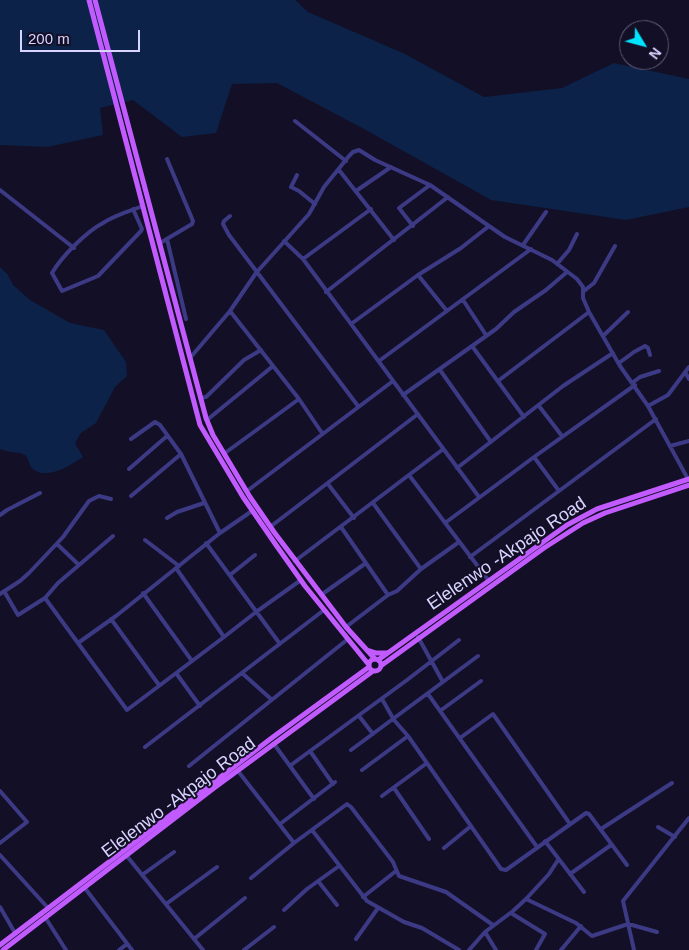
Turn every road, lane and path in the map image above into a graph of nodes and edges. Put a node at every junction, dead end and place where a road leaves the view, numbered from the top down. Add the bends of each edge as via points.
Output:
1 (89, 0) edge
2 (95, 0) edge
3 (295, 121) dead end
4 (168, 159) dead end
5 (346, 161) junction
6 (391, 167) junction
7 (339, 170) junction
8 (138, 174) junction
9 (297, 176) dead end
10 (430, 184) junction
11 (0, 190) edge
12 (356, 190) junction
13 (448, 197) junction
14 (316, 204) junction
15 (143, 206) junction
16 (371, 209) junction
17 (134, 210) junction
18 (546, 212) dead end
19 (230, 216) dead end
20 (413, 226) junction
21 (489, 226) junction
22 (577, 234) dead end
23 (167, 240) junction
24 (394, 240) junction
25 (284, 241) junction
26 (160, 243) junction
27 (523, 245) junction
28 (615, 246) dead end
29 (74, 248) junction
30 (531, 249) junction
31 (303, 259) junction
32 (557, 264) junction
33 (567, 272) junction
34 (256, 273) junction
35 (418, 275) junction
36 (584, 291) junction
37 (326, 292) junction
38 (463, 300) junction
39 (230, 311) junction
40 (447, 311) junction
41 (589, 312) junction
42 (628, 312) dead end
43 (186, 319) dead end
44 (351, 324) junction
45 (486, 335) junction
46 (603, 336) junction
47 (472, 346) junction
48 (261, 350) junction
49 (613, 353) junction
50 (650, 355) dead end
51 (190, 358) junction
52 (379, 361) junction
53 (619, 363) junction
54 (273, 366) junction
55 (689, 367) edge
56 (440, 370) junction
57 (659, 371) dead end
58 (685, 372) junction
59 (689, 379) edge
60 (393, 381) junction
61 (498, 381) junction
62 (633, 384) junction
63 (404, 396) junction
64 (200, 398) junction
65 (299, 399) junction
66 (358, 406) junction
67 (539, 406) junction
68 (648, 406) junction
69 (418, 414) junction
70 (524, 417) junction
71 (656, 419) junction
72 (206, 420) junction
73 (322, 433) junction
74 (167, 436) junction
75 (562, 436) junction
76 (131, 438) dead end
77 (689, 441) edge
78 (491, 442) junction
79 (670, 446) junction
80 (442, 450) junction
81 (225, 453) junction
82 (181, 454) junction
83 (534, 457) junction
84 (457, 468) junction
85 (129, 470) dead end
86 (409, 476) junction
87 (689, 481) edge
88 (328, 484) junction
89 (247, 491) junction
90 (558, 491) junction
91 (40, 493) dead end
92 (131, 496) dead end
93 (479, 497) junction
94 (111, 499) dead end
95 (204, 503) junction
96 (373, 503) junction
97 (252, 511) junction
98 (0, 515) edge
99 (167, 518) dead end
100 (354, 518) junction
101 (445, 523) junction
102 (270, 526) junction
103 (341, 528) junction
104 (220, 533) junction
105 (113, 536) dead end
106 (145, 540) dead end
107 (459, 542) junction
108 (206, 543) junction
109 (57, 544) junction
110 (256, 555) dead end
111 (470, 557) junction
112 (295, 561) junction
113 (366, 563) junction
114 (79, 566) junction
115 (177, 567) junction
116 (421, 570) junction
117 (230, 575) junction
118 (301, 580) junction
119 (489, 580) junction
120 (2, 593) edge
121 (143, 593) junction
122 (388, 595) junction
123 (321, 596) junction
124 (45, 598) junction
125 (324, 610) junction
126 (256, 612) junction
127 (111, 619) junction
128 (346, 627) junction
129 (418, 637) junction
130 (224, 638) junction
131 (348, 639) junction
132 (459, 640) dead end
133 (78, 643) junction
134 (280, 644) junction
135 (364, 648) junction
136 (387, 653) junction
137 (361, 656) junction
138 (478, 656) dead end
139 (192, 661) junction
140 (378, 661) junction
141 (431, 662) junction
142 (370, 667) junction
143 (176, 673) junction
144 (242, 673) junction
145 (359, 673) junction
146 (482, 681) dead end
147 (443, 682) junction
148 (159, 685) junction
149 (428, 694) junction
150 (271, 699) junction
151 (382, 699) junction
152 (200, 706) junction
153 (440, 711) junction
154 (359, 716) junction
155 (394, 720) junction
156 (373, 734) junction
157 (408, 736) junction
158 (460, 738) junction
159 (274, 744) junction
160 (145, 746) dead end
161 (351, 750) dead end
162 (310, 751) junction
163 (427, 763) junction
164 (291, 765) junction
165 (189, 766) dead end
166 (238, 770) junction
167 (362, 770) dead end
168 (672, 783) dead end
169 (394, 788) junction
170 (0, 791) edge
171 (382, 796) dead end
172 (314, 799) junction
173 (689, 818) edge
174 (280, 824) junction
175 (570, 824) junction
176 (471, 826) junction
177 (658, 827) dead end
178 (600, 829) junction
179 (312, 830) junction
180 (675, 837) junction
181 (429, 839) dead end
182 (545, 842) junction
183 (0, 843) edge
184 (294, 843) junction
185 (612, 845) junction
186 (538, 847) junction
187 (444, 848) dead end
188 (174, 852) dead end
189 (0, 855) edge
190 (126, 855) junction
191 (558, 860) junction
192 (627, 865) dead end
193 (339, 866) junction
194 (217, 867) dead end
195 (396, 871) junction
196 (570, 874) junction
197 (142, 875) junction
198 (251, 878) dead end
199 (318, 881) junction
200 (84, 888) junction
201 (584, 892) dead end
202 (363, 897) junction
203 (246, 898) dead end
204 (526, 899) junction
205 (166, 904) junction
206 (337, 905) dead end
207 (0, 907) edge
208 (48, 908) junction
209 (378, 908) junction
210 (284, 910) dead end
211 (511, 913) junction
212 (45, 917) junction
213 (493, 925) junction
214 (628, 925) junction
215 (581, 926) junction
216 (274, 927) dead end
217 (485, 932) junction
218 (657, 932) dead end
219 (15, 934) junction
220 (194, 939) junction
221 (356, 939) dead end
222 (127, 944) junction
223 (0, 945) edge
224 (3, 950) edge
225 (66, 950) edge
226 (119, 950) edge
227 (132, 950) edge
228 (203, 950) edge
229 (244, 950) edge
230 (459, 950) edge
231 (470, 950) edge
232 (496, 950) edge
233 (536, 950) edge
234 (561, 950) edge
235 (634, 950) edge

1 - 8 main road
2 - 8 main road
3 - 5 street
4 - 23 street via 194,221
5 - 6 street via 359,150
5 - 7 street
6 - 10 street
6 - 12 street
7 - 12 street
7 - 14 street via 324,187
8 - 15 main road
8 - 26 main road
9 - 14 street via 291,187
10 - 13 street
10 - 20 street via 399,208
11 - 29 street
12 - 16 street
13 - 20 street
13 - 21 street
14 - 25 street
15 - 17 street
15 - 97 main road via 200,425
16 - 24 street
16 - 31 street
17 - 29 street via 103,223
17 - 29 street via 141,231 98,276 62,291 52,273
18 - 27 street
19 - 34 street via 223,224
20 - 24 street
21 - 27 street
21 - 35 street
22 - 32 street
23 - 26 street
23 - 43 street
24 - 37 street
25 - 31 street
25 - 34 street
26 - 51 main road
27 - 30 street
28 - 36 street via 594,283
30 - 32 street
30 - 38 street
31 - 37 street
32 - 33 street
33 - 36 street via 577,279
33 - 45 street
34 - 39 street
34 - 66 street
35 - 40 street
35 - 44 street
36 - 41 street via 583,298
37 - 44 street
38 - 40 street
38 - 45 street
39 - 48 street
39 - 51 street
40 - 52 street
41 - 46 street
41 - 61 street
42 - 46 street
44 - 52 street
45 - 47 street
46 - 49 street
47 - 56 street
47 - 61 street
48 - 54 street
48 - 64 street via 244,360 206,397
49 - 53 street
49 - 67 street
50 - 53 street via 645,346
51 - 64 main road
52 - 60 street
53 - 62 street
54 - 65 street
54 - 72 street
55 - 58 street
56 - 63 street
56 - 78 street
57 - 62 street via 640,377
58 - 59 street
58 - 68 street via 668,395
60 - 63 street
60 - 66 street
61 - 70 street
62 - 68 street
62 - 75 street
63 - 69 street
64 - 72 main road
65 - 73 street
65 - 81 street
66 - 73 street
67 - 70 street
67 - 75 street
68 - 71 street
69 - 80 street
69 - 88 street
70 - 78 street
71 - 79 street
71 - 90 street
72 - 81 main road
73 - 89 street
74 - 76 street via 155,422
74 - 82 street
74 - 85 street
75 - 83 street
77 - 79 street
78 - 84 street
79 - 87 street
80 - 84 street
80 - 86 street
81 - 89 main road
82 - 92 street
82 - 95 street
83 - 90 street
83 - 93 street
84 - 93 street
86 - 96 street
86 - 101 street
87 - 119 main road, Elelenwo -Akpajo Road via 584,514
87 - 129 main road, Elelenwo -Akpajo Road via 583,523
88 - 100 street
88 - 102 street
89 - 102 main road
90 - 111 street
91 - 98 street
93 - 101 street
94 - 109 street via 99,496 89,501
95 - 99 street
95 - 104 street
96 - 100 street
96 - 116 street
97 - 104 street
97 - 118 main road
100 - 103 street
101 - 107 street
102 - 112 main road
103 - 112 street
103 - 113 street
104 - 108 street
105 - 114 street
106 - 115 street
107 - 111 street
107 - 116 street
108 - 115 street
108 - 117 street
109 - 114 street
109 - 120 street via 20,581
110 - 117 street
111 - 119 street
112 - 123 main road
113 - 122 street
113 - 123 street
114 - 124 street
115 - 121 street
115 - 130 street
116 - 122 street
117 - 126 street
118 - 125 main road
118 - 126 street
119 - 136 main road, Elelenwo -Akpajo Road
120 - 124 street via 18,615
121 - 127 street
121 - 139 street
122 - 128 street
123 - 128 main road
124 - 133 street
125 - 131 main road
125 - 134 street
126 - 130 street
126 - 134 street
127 - 133 street
127 - 148 street
128 - 135 main road
129 - 140 main road, Elelenwo -Akpajo Road
129 - 141 street
130 - 139 street
131 - 137 main road
131 - 150 street
132 - 141 street
133 - 148 street via 127,710
134 - 144 street
135 - 136 main road
135 - 140 main road
136 - 140 main road, Elelenwo -Akpajo Road
137 - 142 main road
137 - 145 main road
138 - 147 street
139 - 143 street
140 - 142 main road via 371,661
140 - 142 main road via 379,670
141 - 147 street
141 - 151 street
142 - 145 main road
142 - 159 main road, Elelenwo -Akpajo Road
143 - 148 street
143 - 152 street
144 - 150 street
144 - 152 street
145 - 208 main road
146 - 153 street
147 - 149 street
149 - 153 street
149 - 155 street
150 - 165 street
151 - 154 street
151 - 155 street
152 - 160 street
153 - 158 street
154 - 156 street
154 - 162 street
155 - 156 street
155 - 157 street
156 - 161 street
157 - 163 street
157 - 167 street
158 - 175 street via 493,714
158 - 186 street
159 - 164 street
159 - 166 main road, Elelenwo -Akpajo Road
162 - 164 street
162 - 172 street via 334,783
163 - 169 street
163 - 176 street
164 - 172 street
166 - 174 street
166 - 190 main road, Elelenwo -Akpajo Road
168 - 178 street
169 - 171 street
169 - 181 street
170 - 183 street via 27,822
172 - 174 street
173 - 180 street
174 - 184 street
175 - 178 street via 588,813
175 - 182 street
176 - 186 street via 504,870
176 - 187 street
177 - 180 street
178 - 185 street
179 - 184 street
179 - 193 street
179 - 195 street via 347,804
180 - 214 street via 624,899
182 - 186 street
182 - 191 street
184 - 198 street
185 - 192 street
185 - 196 street
188 - 197 street
189 - 208 street
190 - 197 street
190 - 200 main road, Elelenwo -Akpajo Road
191 - 196 street
191 - 204 street
193 - 199 street
193 - 202 street
194 - 205 street
195 - 202 street
195 - 213 street via 407,880 448,893
196 - 201 street
197 - 205 street
199 - 206 street
199 - 210 street
200 - 212 main road, Elelenwo -Akpajo Road
200 - 222 street
202 - 209 street
203 - 220 street
204 - 211 street
204 - 215 street
205 - 220 street
207 - 219 street
208 - 219 main road
209 - 221 street
209 - 230 street
211 - 213 street
211 - 233 street via 545,934
212 - 224 main road, Elelenwo -Akpajo Road
212 - 225 street
213 - 217 street
214 - 215 street via 594,936
214 - 218 street
214 - 235 street
215 - 234 street
216 - 229 street
217 - 231 street
217 - 232 street
219 - 223 main road
220 - 228 street
222 - 226 street
222 - 227 street

